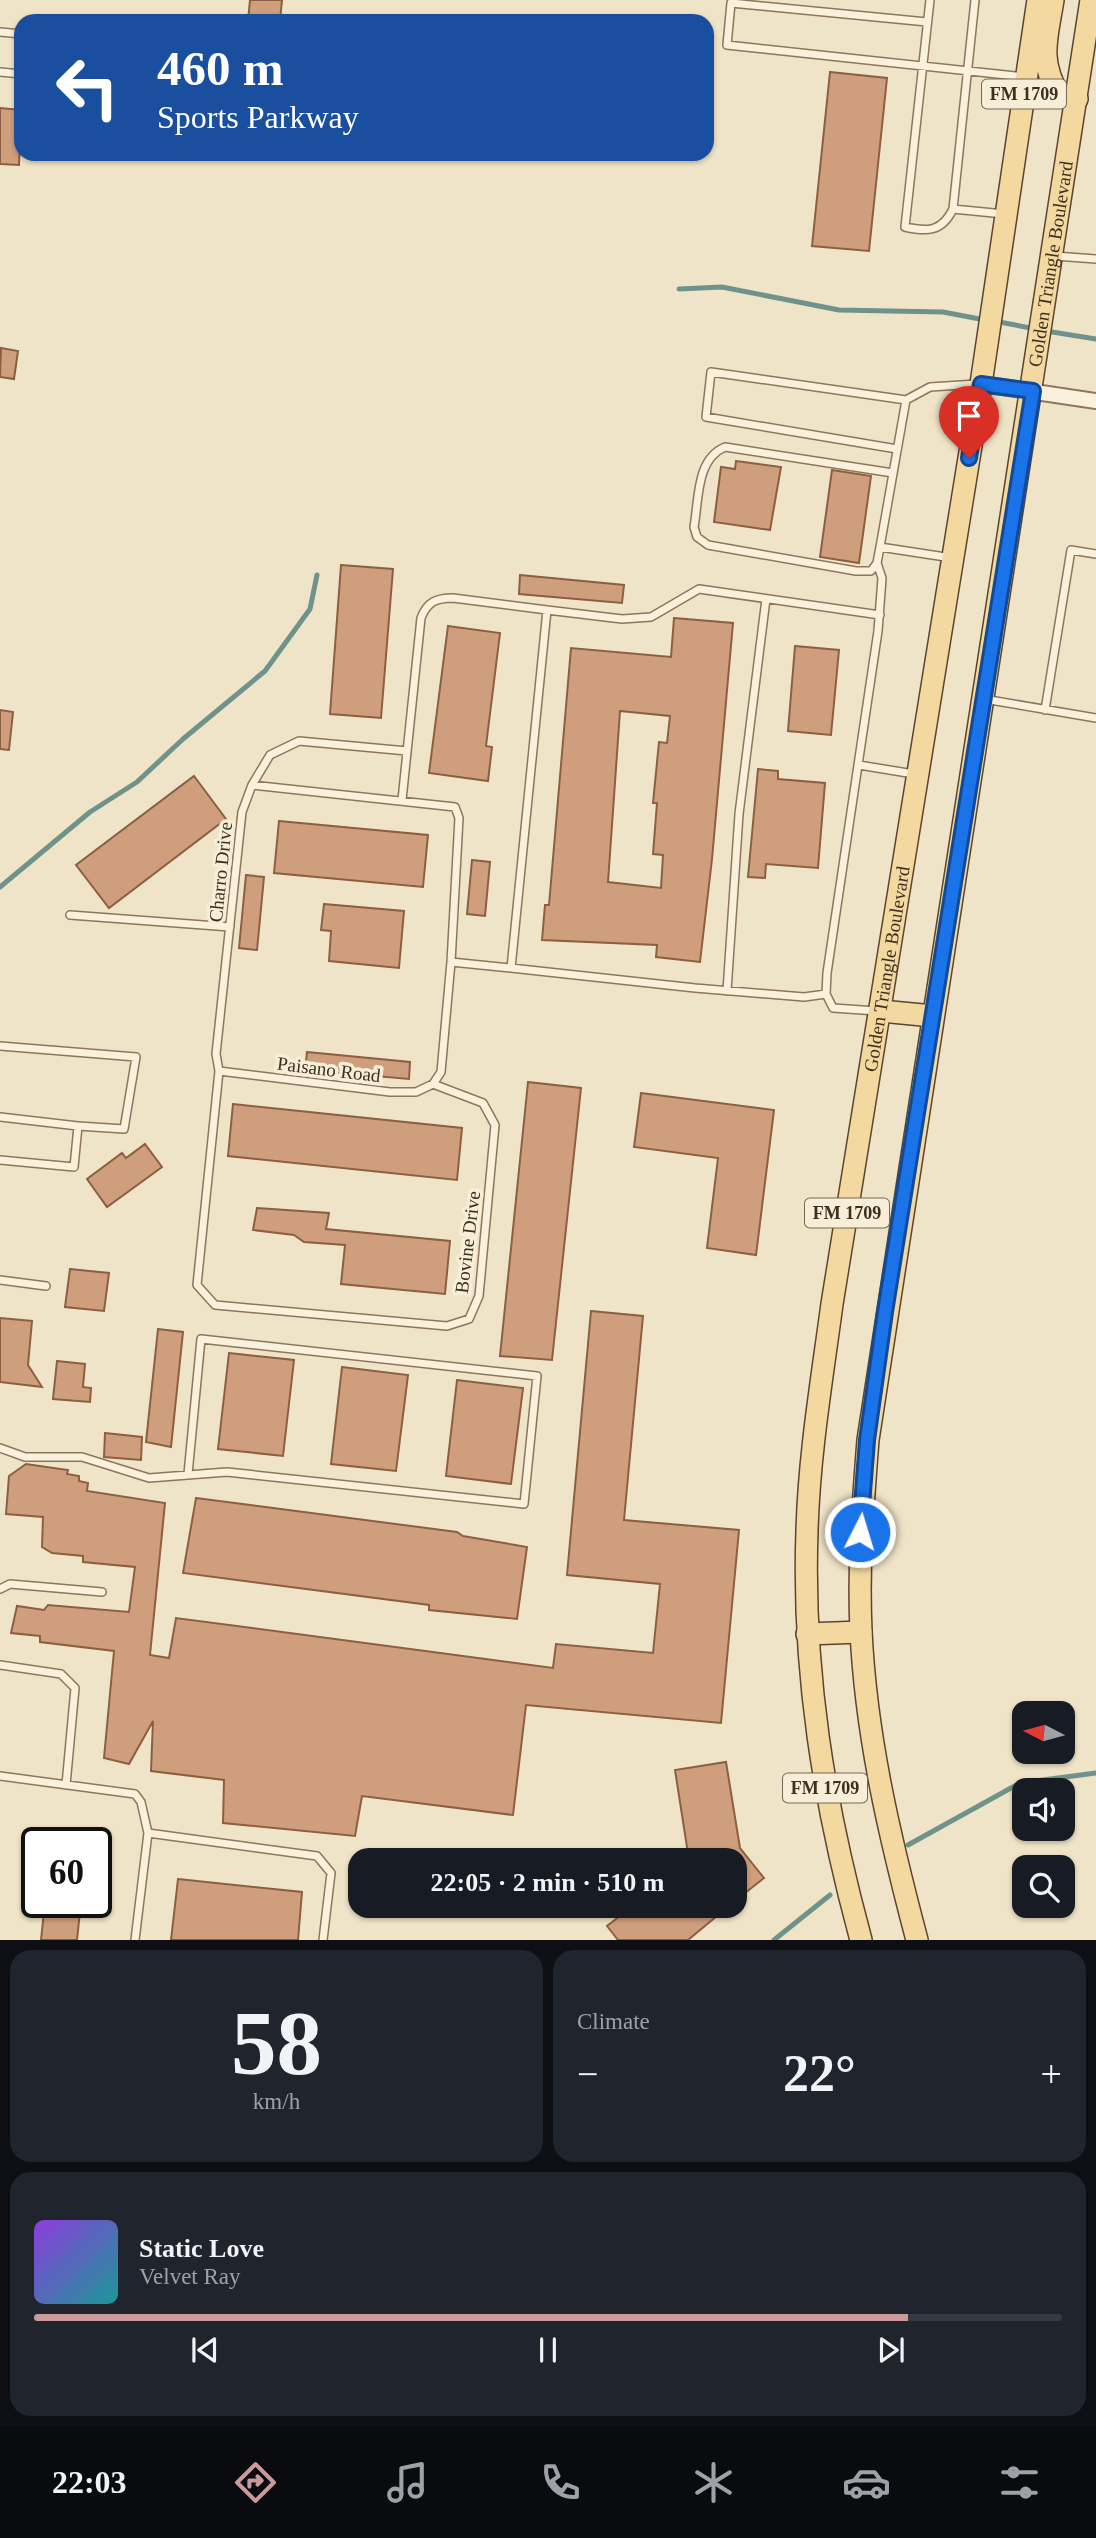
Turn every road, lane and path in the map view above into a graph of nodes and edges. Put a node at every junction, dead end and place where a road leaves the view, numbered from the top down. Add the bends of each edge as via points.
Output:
1 (930, 0) edge
2 (975, 0) edge
3 (1038, 0) edge
4 (1053, 0) edge
5 (1091, 0) edge
6 (731, 1) edge
7 (927, 22) junction
8 (922, 65) junction
9 (967, 71) junction
10 (1026, 77) junction
11 (1077, 99) junction
12 (953, 209) junction
13 (1006, 214) junction
14 (1053, 256) junction
15 (1096, 259) edge
16 (981, 384) junction
17 (1033, 391) junction
18 (906, 400) junction
19 (1096, 401) edge
20 (897, 449) junction
21 (893, 473) junction
22 (880, 547) junction
23 (1096, 554) edge
24 (953, 558) junction
25 (877, 563) junction
26 (766, 599) junction
27 (547, 610) junction
28 (880, 615) junction
29 (984, 699) junction
30 (1045, 710) junction
31 (1096, 718) edge
32 (407, 751) junction
33 (859, 765) junction
34 (918, 774) junction
35 (252, 785) junction
36 (402, 800) junction
37 (70, 915) dead end
38 (230, 927) junction
39 (451, 962) junction
40 (512, 968) junction
41 (727, 991) junction
42 (827, 994) junction
43 (881, 1011) junction
44 (933, 1016) junction
45 (0, 1046) edge
46 (219, 1072) junction
47 (433, 1084) junction
48 (0, 1117) edge
49 (78, 1126) junction
50 (0, 1160) edge
51 (0, 1280) edge
52 (46, 1286) dead end
53 (0, 1448) edge
54 (188, 1475) junction
55 (0, 1589) edge
56 (102, 1592) dead end
57 (861, 1632) junction
58 (807, 1634) junction
59 (0, 1665) edge
60 (0, 1776) edge
61 (66, 1785) junction
62 (148, 1833) junction
63 (135, 1940) edge
64 (323, 1940) edge
65 (862, 1940) edge
66 (917, 1940) edge

1 - 7 lane
2 - 9 lane
3 - 10 main road, Golden Triangle Boulevard / FM 1709
4 - 11 main road via 1044,57 1048,76 1059,95
5 - 11 main road, Golden Triangle Boulevard / FM 1709
6 - 7 lane
6 - 8 lane via 727,45
7 - 8 lane
8 - 9 lane
8 - 12 lane via 905,227 937,228 946,223
9 - 10 lane
9 - 12 lane
10 - 13 main road, Golden Triangle Boulevard / FM 1709
11 - 14 main road, Golden Triangle Boulevard / FM 1709
12 - 13 lane
13 - 16 main road, Golden Triangle Boulevard / FM 1709
14 - 15 lane
14 - 17 main road, Golden Triangle Boulevard / FM 1709
16 - 17 street
16 - 18 lane via 930,387
16 - 24 main road, Golden Triangle Boulevard / FM 1709
17 - 19 street
17 - 29 main road, Golden Triangle Boulevard / FM 1709
18 - 20 lane
18 - 20 lane via 711,372 706,417
20 - 21 lane
21 - 22 lane
21 - 25 lane via 725,447 712,452 705,463 694,527 697,537 708,545 856,571 871,571
22 - 24 lane
22 - 25 lane
23 - 30 lane via 1071,550
24 - 34 main road, Golden Triangle Boulevard / FM 1709
25 - 28 lane via 882,578
26 - 27 lane via 699,589 651,617 622,619
26 - 28 lane
26 - 41 lane via 739,814
27 - 32 lane via 453,598 429,604 421,618
27 - 40 lane
28 - 33 lane
29 - 30 lane
29 - 44 main road, Golden Triangle Boulevard / FM 1709
30 - 31 lane
32 - 35 lane, Charro Drive via 299,741 270,755
32 - 36 lane
33 - 34 lane
33 - 42 lane
34 - 43 main road, Golden Triangle Boulevard / FM 1709
35 - 36 lane
35 - 38 lane, Charro Drive via 242,812
36 - 39 lane via 455,807 459,818
37 - 38 lane
38 - 46 lane, Charro Drive via 216,1054
39 - 40 lane
39 - 47 lane via 441,1072
40 - 41 lane
41 - 42 lane via 804,997
42 - 43 lane via 834,1008
43 - 44 main road
43 - 58 main road, Golden Triangle Boulevard / FM 1709 via 814,1434 807,1530
44 - 57 main road, Golden Triangle Boulevard / FM 1709 via 867,1440 860,1532
45 - 49 lane via 136,1057 124,1129
46 - 47 lane, Paisano Road via 390,1092 416,1092
46 - 47 lane, Bovine Drive via 197,1285 215,1304 447,1326 469,1319 479,1296 495,1125 483,1102
48 - 49 lane
49 - 50 lane via 74,1167
51 - 52 lane
53 - 54 lane via 25,1457 82,1457 149,1478
54 - 54 lane via 228,1472 524,1504 537,1376 201,1339
55 - 56 lane via 10,1584
57 - 58 main road
57 - 66 main road, Golden Triangle Boulevard / FM 1709 via 874,1753 890,1839
58 - 65 main road, Golden Triangle Boulevard / FM 1709 via 818,1748 837,1851
59 - 61 lane via 61,1674 75,1688
60 - 61 lane
61 - 62 lane via 135,1794
62 - 63 lane
62 - 64 lane via 317,1856 331,1873

